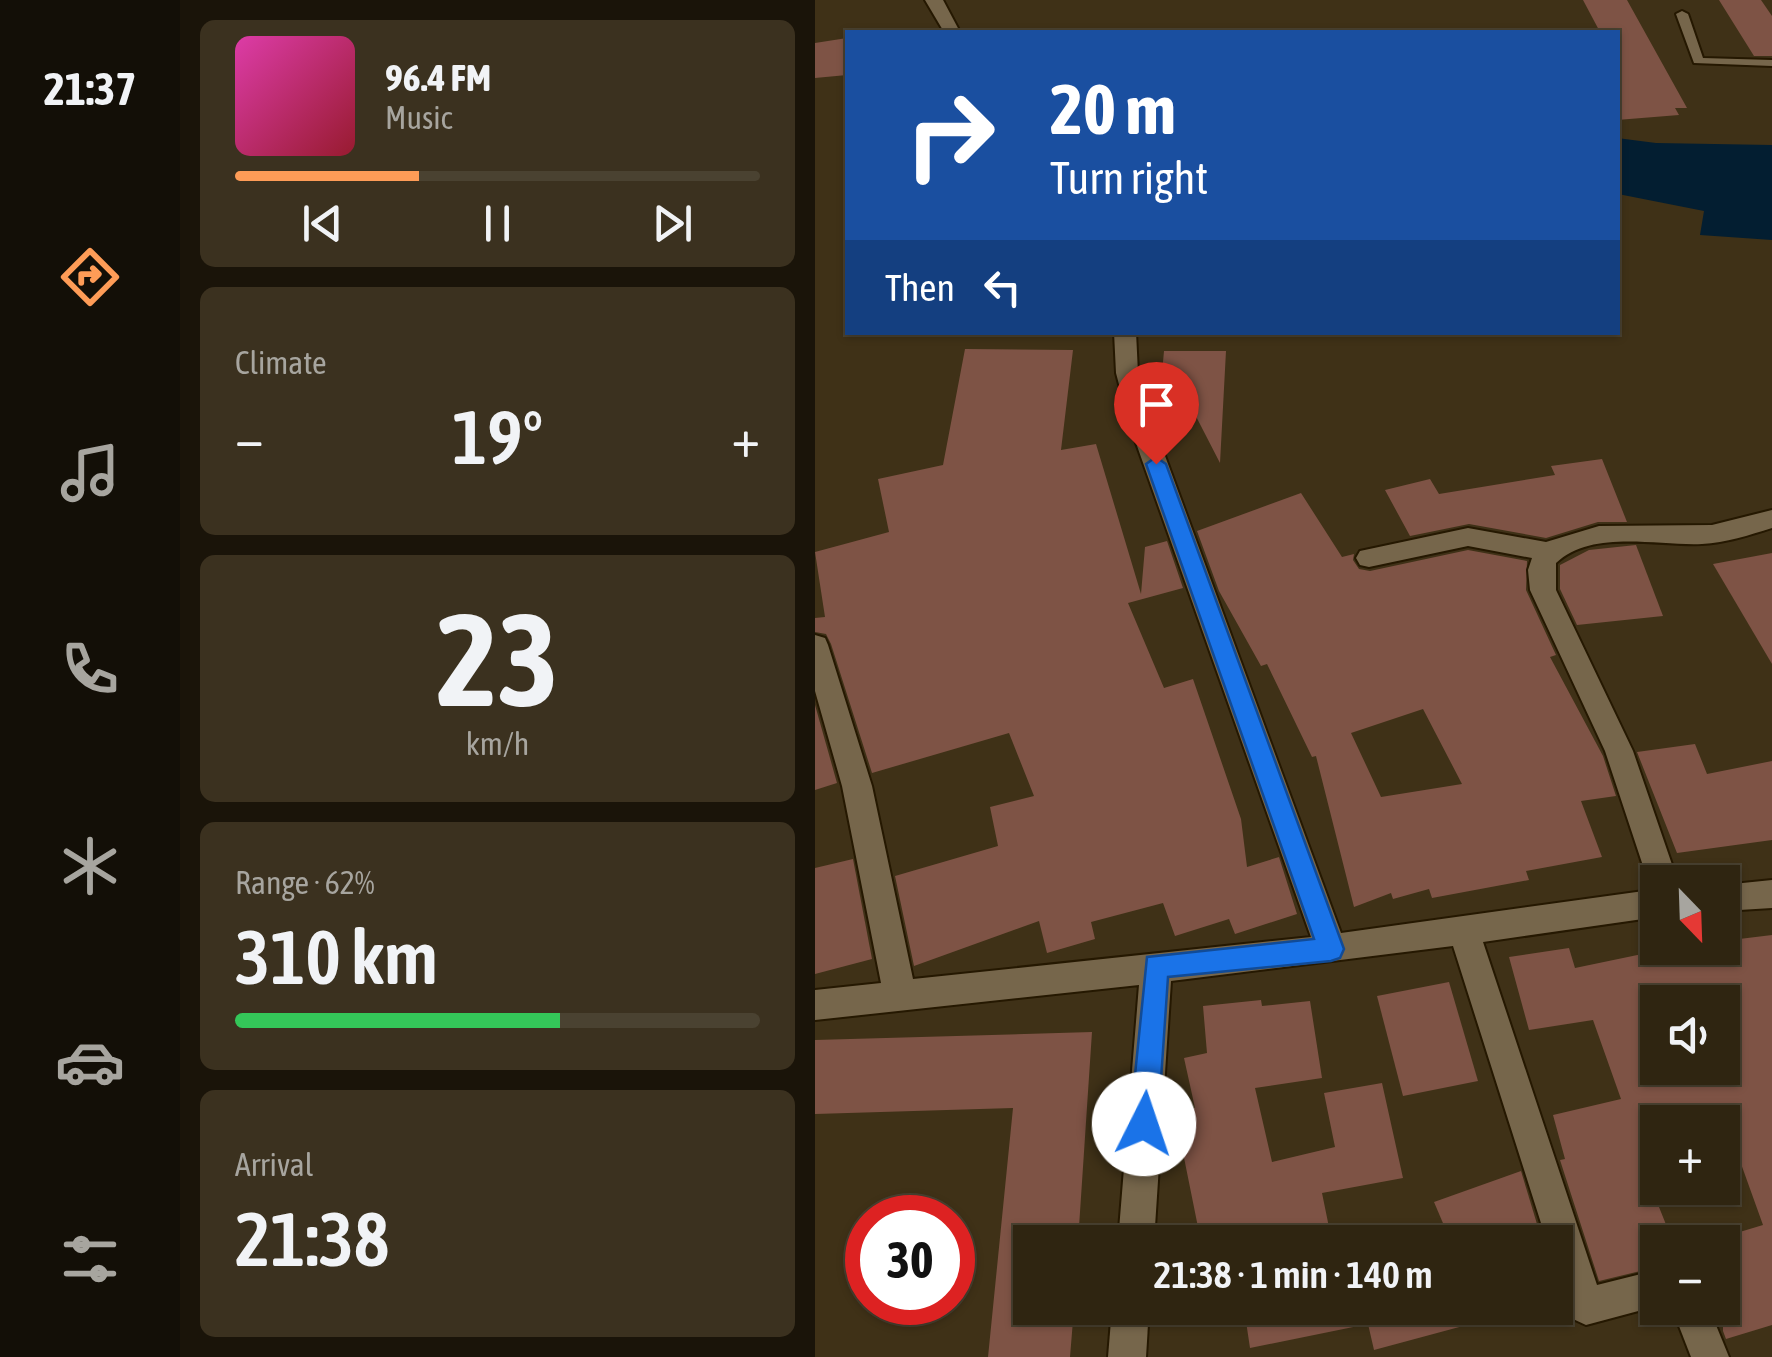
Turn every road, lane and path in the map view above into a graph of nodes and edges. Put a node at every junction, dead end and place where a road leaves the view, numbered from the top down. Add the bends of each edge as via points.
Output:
1 (934, 0) edge
2 (1682, 14) dead end
3 (952, 30) edge
4 (1772, 63) edge
5 (1125, 335) edge
6 (1772, 518) edge
7 (1549, 552) junction
8 (1369, 558) dead end
9 (815, 644) edge
10 (1657, 865) edge
11 (1772, 894) edge
12 (1740, 897) edge
13 (1640, 906) edge
14 (1464, 931) junction
15 (1331, 949) junction
16 (1156, 966) junction
17 (899, 995) junction
18 (815, 1005) edge
19 (1136, 1225) edge
20 (1640, 1292) edge
21 (1130, 1325) edge
22 (1698, 1325) edge
23 (1127, 1357) edge
24 (1710, 1357) edge

1 - 3 street
2 - 4 lane via 1698,61
5 - 15 street via 1127,373 1143,426
6 - 7 street via 1707,535 1589,537
7 - 8 street via 1469,538
7 - 10 street via 1540,568 1543,590 1619,752
9 - 17 street via 857,786
11 - 12 street
13 - 14 street
14 - 15 street
14 - 20 street via 1586,1306
15 - 16 street
16 - 17 street
16 - 19 street
17 - 18 street
21 - 23 street
22 - 24 street

